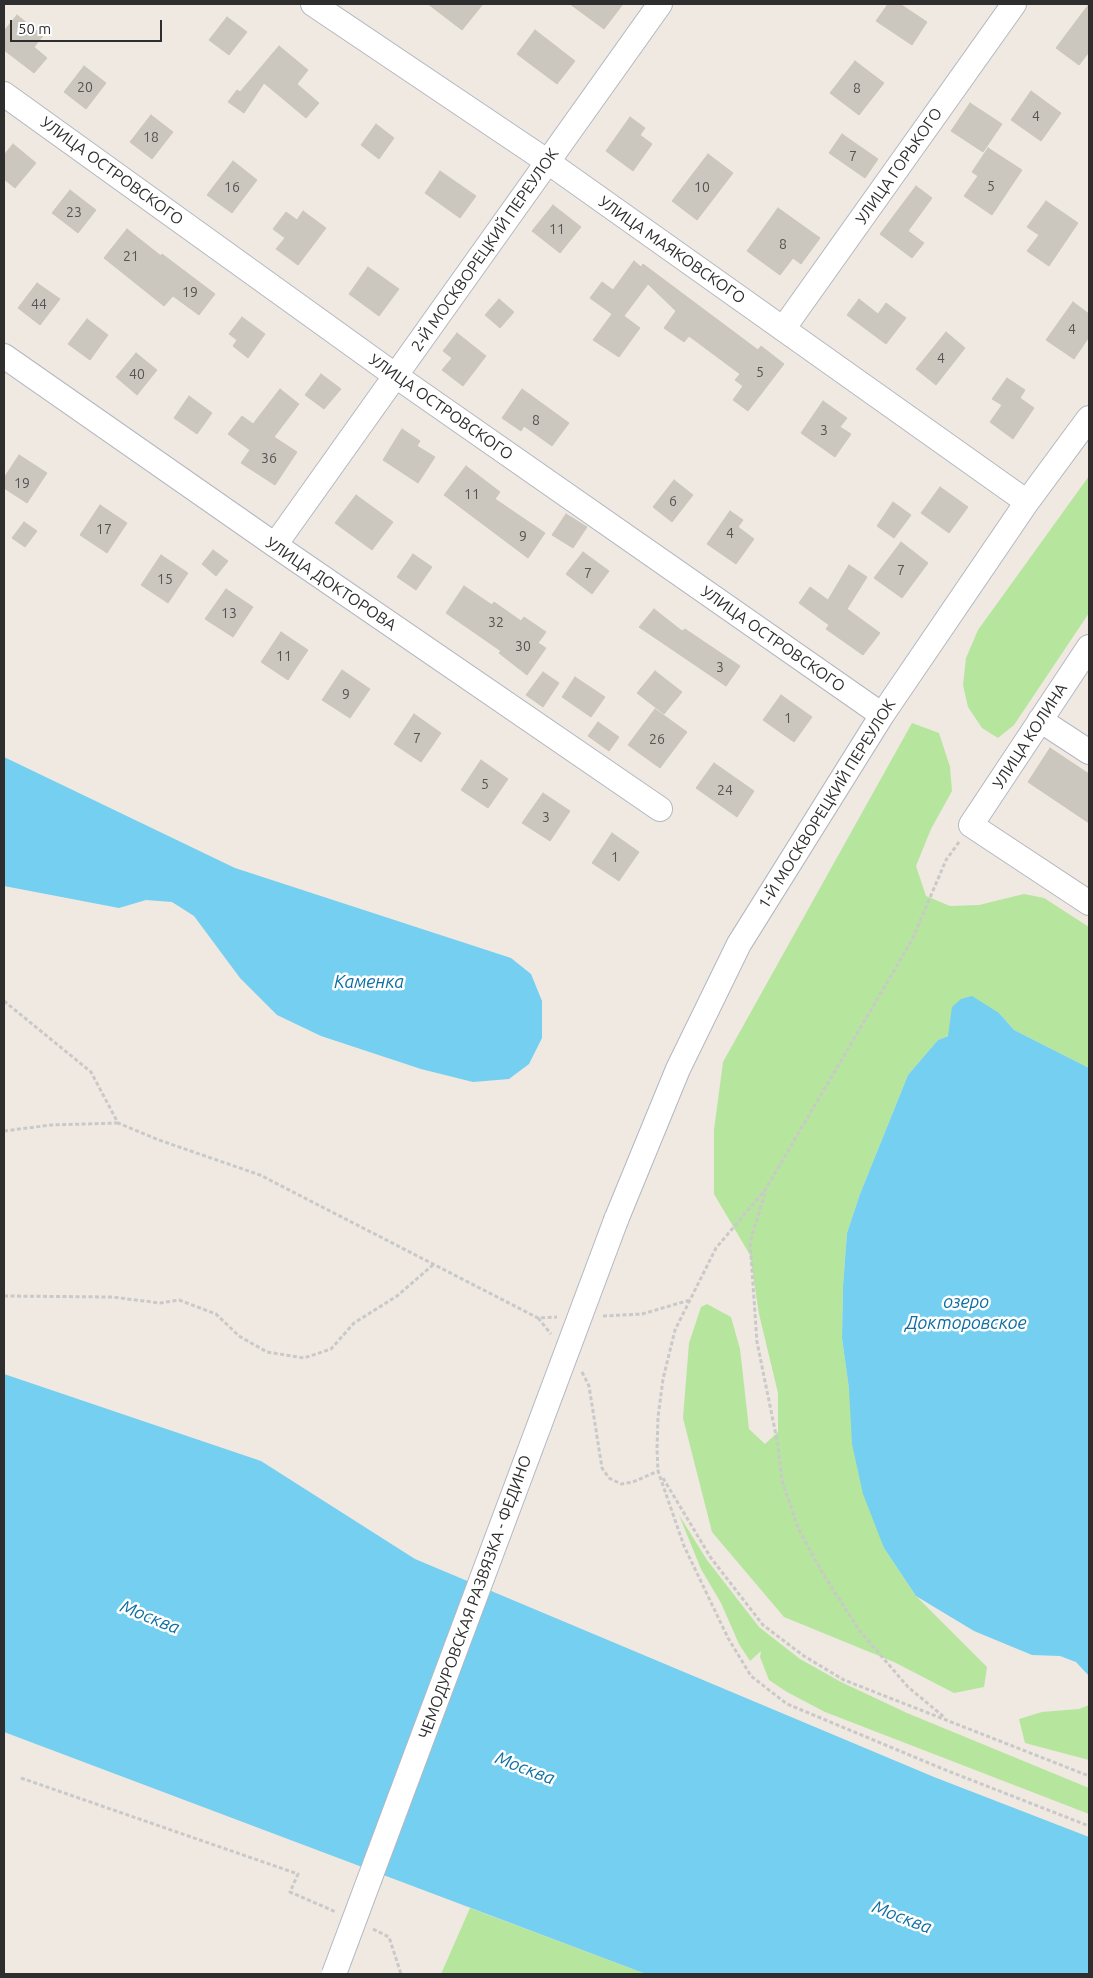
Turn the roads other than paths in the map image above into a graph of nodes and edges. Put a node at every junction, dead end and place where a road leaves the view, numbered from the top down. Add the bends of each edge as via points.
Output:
1 (313, 4) edge
2 (660, 4) edge
3 (1014, 4) edge
4 (4, 94) edge
5 (548, 162) junction
6 (783, 328) junction
7 (4, 356) edge
8 (396, 376) junction
9 (1089, 418) edge
10 (1027, 502) junction
11 (275, 546) junction
12 (1089, 647) edge
13 (882, 715) junction
14 (1040, 720) junction
15 (1089, 752) edge
16 (660, 809) dead end
17 (1089, 903) edge
18 (616, 1220) joint
19 (334, 1974) edge

1 - 5 street, УЛИЦА МАЯКОВСКОГО
2 - 5 street, 2-Й МОСКВОРЕЦКИЙ ПЕРЕУЛОК
3 - 6 street, УЛИЦА ГОРЬКОГО
4 - 8 street, УЛИЦА ОСТРОВСКОГО
5 - 6 street, УЛИЦА МАЯКОВСКОГО
5 - 8 street, 2-Й МОСКВОРЕЦКИЙ ПЕРЕУЛОК
6 - 10 street, УЛИЦА МАЯКОВСКОГО
7 - 11 street, УЛИЦА ДОКТОРОВА
8 - 11 street, 2-Й МОСКВОРЕЦКИЙ ПЕРЕУЛОК
8 - 13 street, УЛИЦА ОСТРОВСКОГО
9 - 10 street, 1-Й МОСКВОРЕЦКИЙ ПЕРЕУЛОК
10 - 13 street, 1-Й МОСКВОРЕЦКИЙ ПЕРЕУЛОК
11 - 16 street, УЛИЦА ДОКТОРОВА
12 - 14 street, УЛИЦА КОЛИНА
13 - 18 street, 1-Й МОСКВОРЕЦКИЙ ПЕРЕУЛОК via 739,944 678,1069
14 - 15 street
14 - 17 street, УЛИЦА КОЛИНА via 971,825
18 - 19 street, ЧЕМОДУРОВСКАЯ РАЗВЯЗКА - ФЕДИНО, bridge

